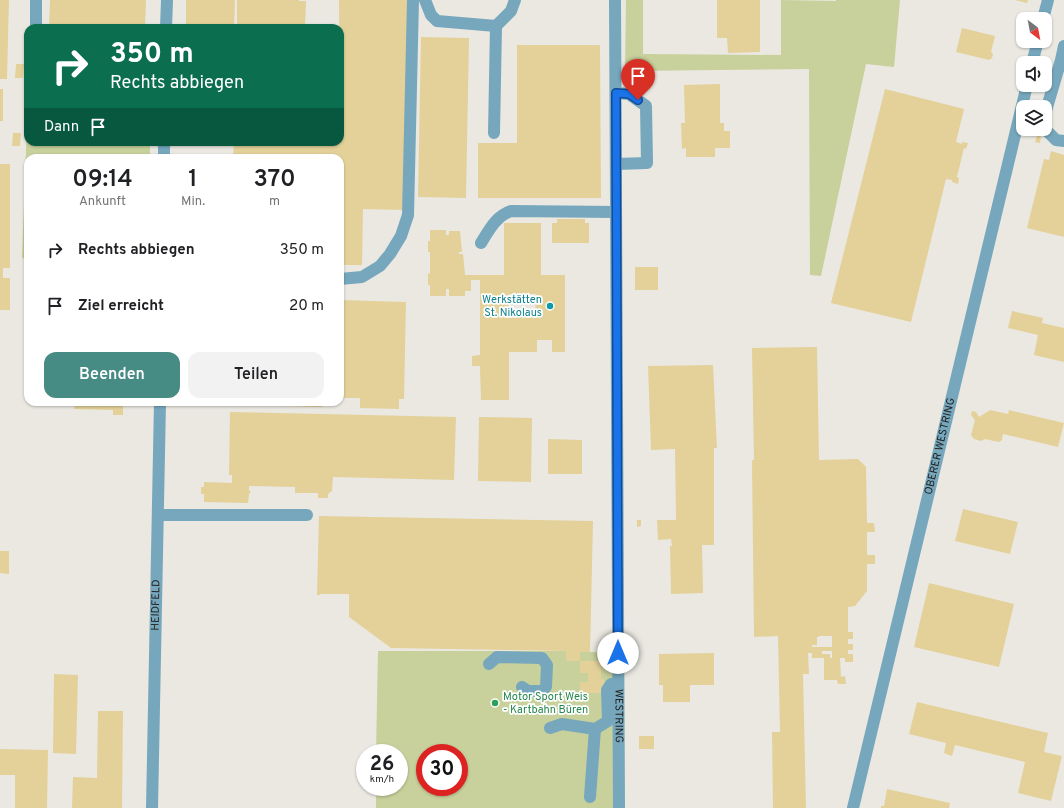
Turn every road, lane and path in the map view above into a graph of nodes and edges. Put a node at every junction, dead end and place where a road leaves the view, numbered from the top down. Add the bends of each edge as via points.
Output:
1 (36, 0) edge
2 (167, 0) edge
3 (413, 0) edge
4 (425, 0) edge
5 (515, 0) edge
6 (615, 0) edge
7 (1048, 0) edge
8 (1045, 12) edge
9 (36, 24) edge
10 (166, 24) edge
11 (496, 26) junction
12 (1064, 46) edge
13 (616, 93) junction
14 (1049, 100) edge
15 (494, 133) dead end
16 (1017, 136) edge
17 (1052, 136) edge
18 (1064, 141) edge
19 (616, 164) junction
20 (616, 212) junction
21 (481, 243) dead end
22 (344, 279) edge
23 (160, 406) edge
24 (158, 515) junction
25 (307, 515) dead end
26 (489, 664) dead end
27 (618, 684) junction
28 (522, 687) dead end
29 (550, 728) dead end
30 (595, 729) junction
31 (590, 797) dead end
32 (152, 808) edge
33 (619, 808) edge
34 (853, 808) edge

1 - 9 street
2 - 10 street
3 - 22 street via 408,215 401,236 380,266 362,277
4 - 11 street via 431,15 437,21
5 - 11 street via 511,11
6 - 13 street, WESTRING
7 - 8 street
11 - 15 street
12 - 14 street
13 - 19 street, WESTRING
13 - 19 street via 629,94 646,106 647,163
16 - 34 street, OBERER WESTRING
17 - 18 street via 1056,140
19 - 20 street, WESTRING
20 - 21 street via 511,211 495,221
20 - 27 street, WESTRING
23 - 24 street, HEIDFELD
24 - 25 street
24 - 32 street, HEIDFELD
26 - 28 street via 497,657 542,658 547,665 546,687 542,691 528,691
27 - 30 street via 611,684 607,690 608,721
27 - 33 street, WESTRING
29 - 30 street via 562,724
30 - 31 street

